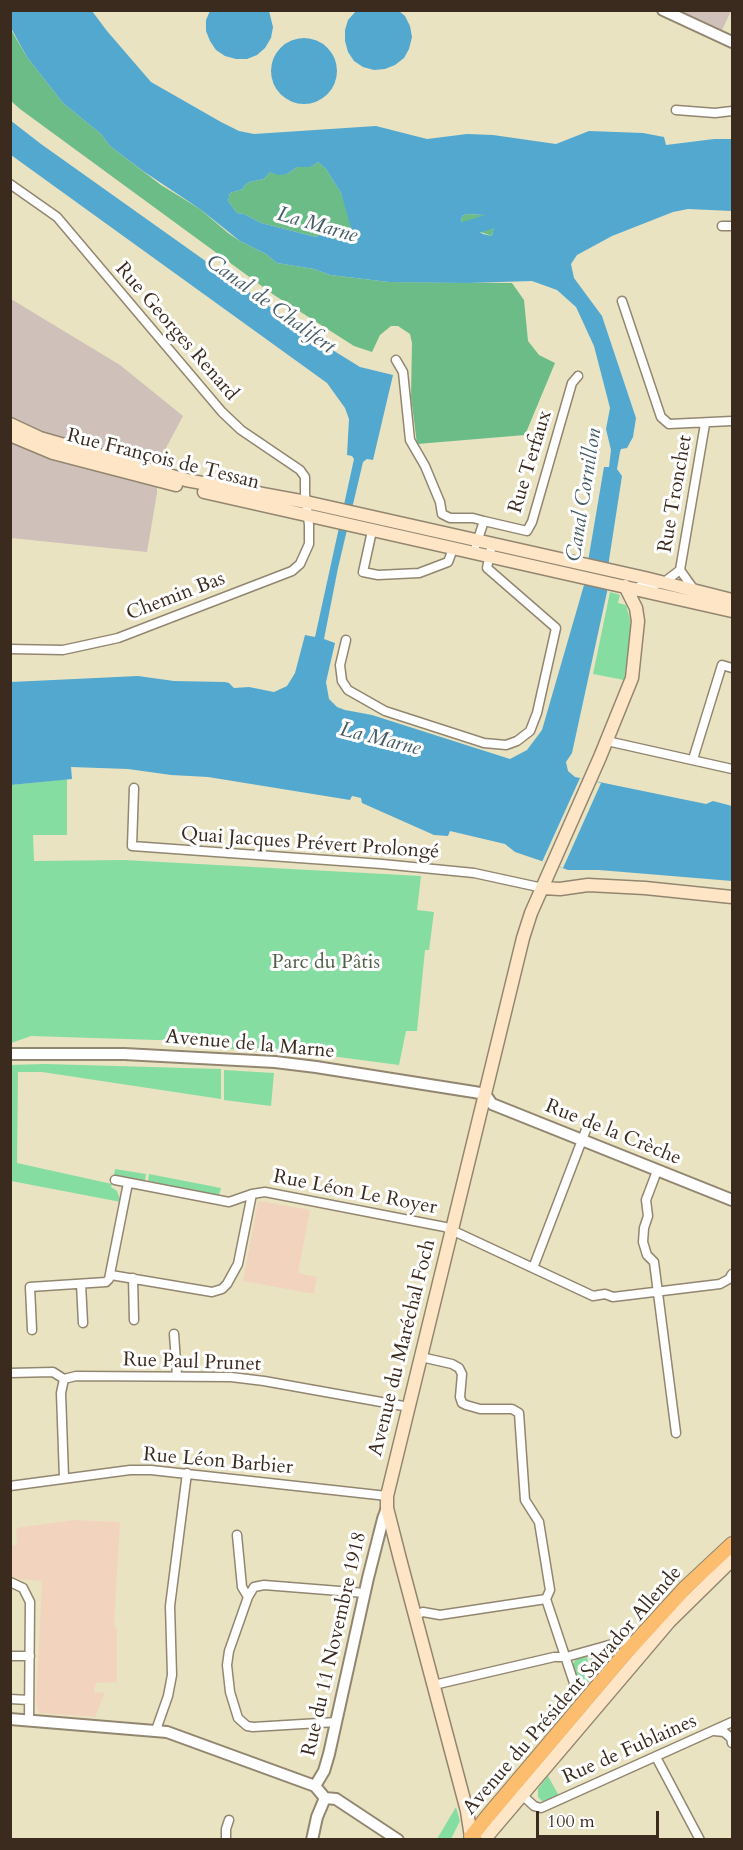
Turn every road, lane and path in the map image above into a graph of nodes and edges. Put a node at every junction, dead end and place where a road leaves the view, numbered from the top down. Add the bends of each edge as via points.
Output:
1 (663, 10) edge
2 (732, 42) edge
3 (676, 110) dead end
4 (732, 111) edge
5 (10, 184) edge
6 (722, 226) dead end
7 (732, 226) edge
8 (622, 301) dead end
9 (396, 360) dead end
10 (578, 376) dead end
11 (732, 421) edge
12 (10, 424) edge
13 (705, 424) junction
14 (10, 435) edge
15 (306, 502) junction
16 (314, 517) junction
17 (484, 521) junction
18 (367, 530) junction
19 (478, 541) junction
20 (492, 544) junction
21 (453, 549) junction
22 (474, 554) junction
23 (489, 557) junction
24 (680, 570) junction
25 (619, 580) junction
26 (663, 583) junction
27 (695, 591) junction
28 (650, 592) junction
29 (732, 600) edge
30 (732, 611) edge
31 (638, 621) junction
32 (346, 640) dead end
33 (10, 649) edge
34 (732, 668) edge
35 (607, 741) junction
36 (693, 759) junction
37 (732, 769) edge
38 (134, 788) dead end
39 (543, 888) junction
40 (732, 897) edge
41 (10, 1054) edge
42 (485, 1094) junction
43 (585, 1132) junction
44 (657, 1171) junction
45 (114, 1180) dead end
46 (129, 1183) junction
47 (252, 1194) junction
48 (732, 1200) edge
49 (452, 1231) junction
50 (533, 1268) junction
51 (732, 1274) edge
52 (111, 1275) junction
53 (133, 1278) junction
54 (81, 1284) junction
55 (659, 1292) junction
56 (134, 1320) dead end
57 (83, 1323) dead end
58 (32, 1330) dead end
59 (174, 1334) dead end
60 (421, 1357) junction
61 (10, 1373) edge
62 (177, 1376) junction
63 (64, 1379) junction
64 (409, 1407) junction
65 (676, 1433) dead end
66 (187, 1473) junction
67 (64, 1478) junction
68 (10, 1486) edge
69 (387, 1502) junction
70 (237, 1535) dead end
71 (732, 1544) edge
72 (732, 1560) edge
73 (732, 1567) edge
74 (10, 1582) edge
75 (365, 1593) junction
76 (688, 1594) junction
77 (248, 1597) junction
78 (546, 1599) junction
79 (670, 1608) junction
80 (415, 1615) junction
81 (634, 1644) junction
82 (10, 1656) edge
83 (30, 1656) junction
84 (566, 1657) junction
85 (625, 1663) junction
86 (434, 1685) junction
87 (576, 1689) dead end
88 (10, 1699) edge
89 (29, 1700) junction
90 (10, 1719) edge
91 (29, 1720) junction
92 (336, 1722) junction
93 (732, 1722) edge
94 (156, 1730) junction
95 (712, 1731) junction
96 (732, 1743) edge
97 (656, 1757) junction
98 (315, 1786) junction
99 (517, 1790) junction
100 (325, 1798) junction
101 (229, 1820) dead end
102 (226, 1839) edge
103 (312, 1839) edge
104 (396, 1839) edge
105 (475, 1839) edge
106 (700, 1839) edge

1 - 2 street
3 - 4 street
5 - 15 street, Rue Georges Renard via 57,217 222,412 241,430 300,470
6 - 7 street
8 - 13 street via 661,417 669,424
9 - 17 street via 404,372 410,440 425,466 442,514
10 - 17 street, Rue Terfaux via 572,383 532,522 526,531
11 - 13 street
12 - 15 main road, Rue François de Tessan via 40,438 186,480
13 - 24 street, Rue Tronchet
14 - 16 main road, Rue François de Tessan via 53,453 151,480
15 - 16 street, Rue Georges Renard
15 - 19 main road, Rue François de Tessan
16 - 18 main road, Rue François de Tessan
16 - 33 street, Chemin Bas via 309,544 300,564 292,571 118,638 63,650
17 - 19 street, Rue Terfaux
18 - 21 main road
18 - 21 street via 363,572 378,576 419,573 448,562
19 - 20 main road
19 - 22 street, Rue Terfaux
20 - 23 street
20 - 25 main road via 580,563
21 - 22 main road
22 - 23 main road
23 - 25 main road via 574,576
23 - 32 street via 487,568 556,628 537,713 530,731 518,741 506,745 484,743 385,711 348,690 340,665
24 - 26 street
24 - 27 street
25 - 26 main road
25 - 28 main road
25 - 31 main road via 632,600
26 - 27 main road
27 - 28 street
27 - 29 main road
28 - 30 main road
28 - 31 main road via 642,601
31 - 35 main road, Avenue du Maréchal Foch via 632,678
34 - 36 street via 722,665
35 - 36 street
35 - 39 main road, Avenue du Maréchal Foch
36 - 37 street
38 - 39 street, Quai Jacques Prévert Prolongé via 132,846 464,872
39 - 40 main road via 588,885
39 - 42 main road, Avenue du Maréchal Foch via 523,938
41 - 42 street, Avenue de la Marne via 115,1054 276,1062
42 - 43 street, Rue de la Crèche via 492,1104
42 - 49 main road, Avenue du Maréchal Foch
43 - 44 street, Rue de la Crèche
43 - 50 street
44 - 48 street, Rue de la Crèche
44 - 55 street via 646,1200 648,1216 643,1235 647,1255 654,1262
45 - 46 street, Rue Léon Le Royer
46 - 47 street, Rue Léon Le Royer via 229,1202
46 - 52 street
47 - 49 street, Rue Léon Le Royer via 265,1192
47 - 53 street via 238,1264 222,1289 212,1292
49 - 50 street, Rue Léon Le Royer
49 - 60 main road, Avenue du Maréchal Foch
50 - 55 street, Rue Léon Le Royer via 593,1296
51 - 55 street, Rue Léon Le Royer via 720,1284
52 - 53 street
52 - 54 street via 106,1281
53 - 56 street
54 - 57 street
54 - 58 street via 30,1287
55 - 65 street
59 - 62 street
60 - 64 main road, Avenue du Maréchal Foch
60 - 78 street via 459,1368 460,1397 466,1406 512,1409 519,1413 525,1500 539,1522 550,1590
61 - 63 street, Rue Paul Prunet via 53,1372
62 - 63 street, Rue Paul Prunet
62 - 64 street, Rue Paul Prunet via 264,1381
63 - 67 street
64 - 69 main road, Avenue du Maréchal Foch
66 - 67 street, Rue Léon Barbier via 130,1470
66 - 69 street, Rue Léon Barbier
66 - 94 street via 170,1606 172,1675
67 - 68 street, Rue Léon Barbier
69 - 75 street, Rue du 11 Novembre 1918
69 - 80 main road, Avenue du Maréchal Foch
70 - 77 street via 242,1587
71 - 76 main road, Avenue du Président Salvador Allende
72 - 76 main road, Avenue du Président Salvador Allende
73 - 76 main road via 714,1584
74 - 83 street via 23,1588 29,1597
75 - 77 street via 264,1585 255,1587
75 - 92 street, Rue du 11 Novembre 1918
76 - 79 main road, Avenue du Président Salvador Allende
76 - 85 main road, Avenue du Président Salvador Allende
77 - 92 street via 227,1665 238,1718 253,1727
78 - 80 street via 440,1615
78 - 84 street
79 - 81 main road, Avenue du Président Salvador Allende
79 - 85 street
80 - 86 main road, Avenue du Maréchal Foch
81 - 84 street via 627,1640
81 - 85 main road, Avenue du Président Salvador Allende
82 - 83 street
83 - 89 street
84 - 86 street
84 - 87 street
85 - 99 main road, Avenue du Président Salvador Allende
86 - 105 main road, Avenue du Maréchal Foch
88 - 89 street
89 - 91 street
90 - 91 street
91 - 94 street
92 - 98 street, Rue du 11 Novembre 1918 via 326,1766
93 - 95 street, Rue de Fublaines
94 - 98 street
95 - 96 street via 724,1732
95 - 97 street, Rue de Fublaines
97 - 99 street, Rue de Fublaines via 541,1808
97 - 106 street
98 - 100 street
99 - 105 main road, Avenue du Président Salvador Allende
100 - 103 street
100 - 104 street via 336,1799
101 - 102 street

